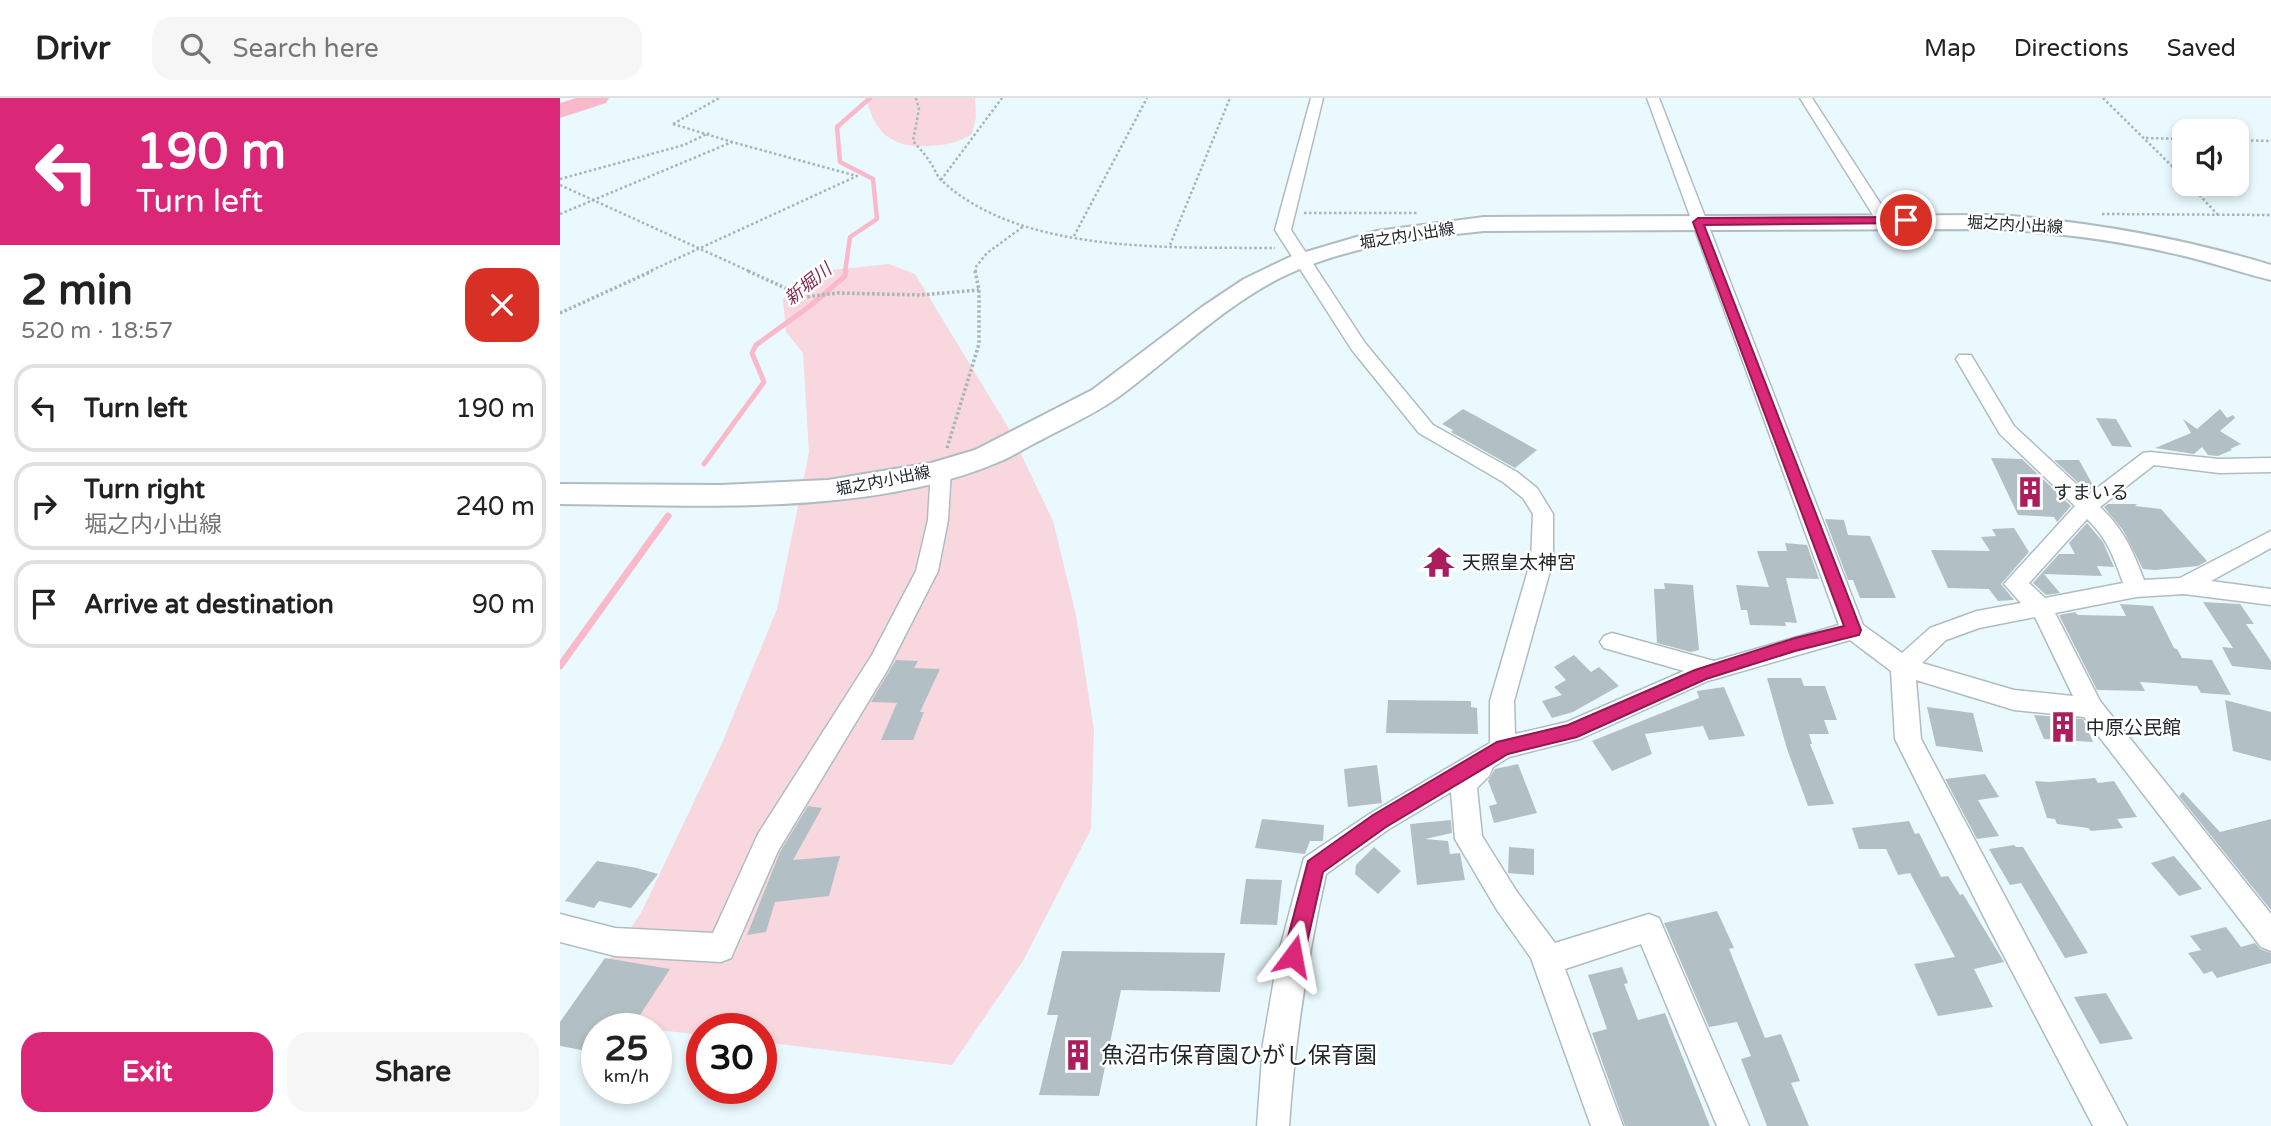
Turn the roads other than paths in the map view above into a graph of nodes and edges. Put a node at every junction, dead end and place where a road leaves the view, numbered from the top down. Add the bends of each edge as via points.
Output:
1 (1317, 98) edge
2 (1653, 98) edge
3 (1806, 98) edge
4 (1883, 220) junction
5 (1698, 222) junction
6 (1297, 255) junction
7 (2271, 273) edge
8 (1965, 359) dead end
9 (2271, 465) edge
10 (941, 470) junction
11 (560, 494) edge
12 (2087, 507) junction
13 (2271, 539) edge
14 (2184, 586) junction
15 (2136, 589) junction
16 (2271, 597) edge
17 (2042, 609) junction
18 (1853, 630) junction
19 (1612, 642) dead end
20 (1903, 667) junction
21 (1714, 670) junction
22 (2091, 708) junction
23 (1503, 748) junction
24 (560, 928) edge
25 (2271, 937) edge
26 (1547, 960) junction
27 (1273, 1126) edge
28 (1607, 1126) edge
29 (1733, 1126) edge
30 (2111, 1126) edge

1 - 6 street via 1283,230
2 - 5 street
3 - 4 street
4 - 5 main road, 堀之内小出線
4 - 7 main road, 堀之内小出線 via 2052,225 2118,233
5 - 6 main road, 堀之内小出線 via 1484,223 1379,236
5 - 18 street
6 - 10 main road, 堀之内小出線 via 1110,390 986,457
6 - 23 street via 1358,346 1426,429 1510,477 1530,493 1543,514 1542,560 1502,701
8 - 12 street via 2007,430
9 - 12 street via 2220,466 2150,458
10 - 11 main road, 堀之内小出線 via 895,481 777,495
10 - 24 street via 938,520 927,571 880,662 768,843 721,948 615,942
12 - 15 street via 2121,546
12 - 17 street via 2015,583
13 - 14 street
14 - 15 street
14 - 16 street
15 - 17 street
17 - 20 street via 1977,620 1938,634
17 - 22 street
18 - 20 street
18 - 21 street
19 - 21 street
20 - 22 street via 2014,700
20 - 30 street via 1908,739
21 - 23 street via 1571,732
22 - 25 street
23 - 26 street via 1462,784 1469,839
23 - 27 street via 1380,821 1314,867 1281,1031
26 - 28 street
26 - 29 street via 1649,928

